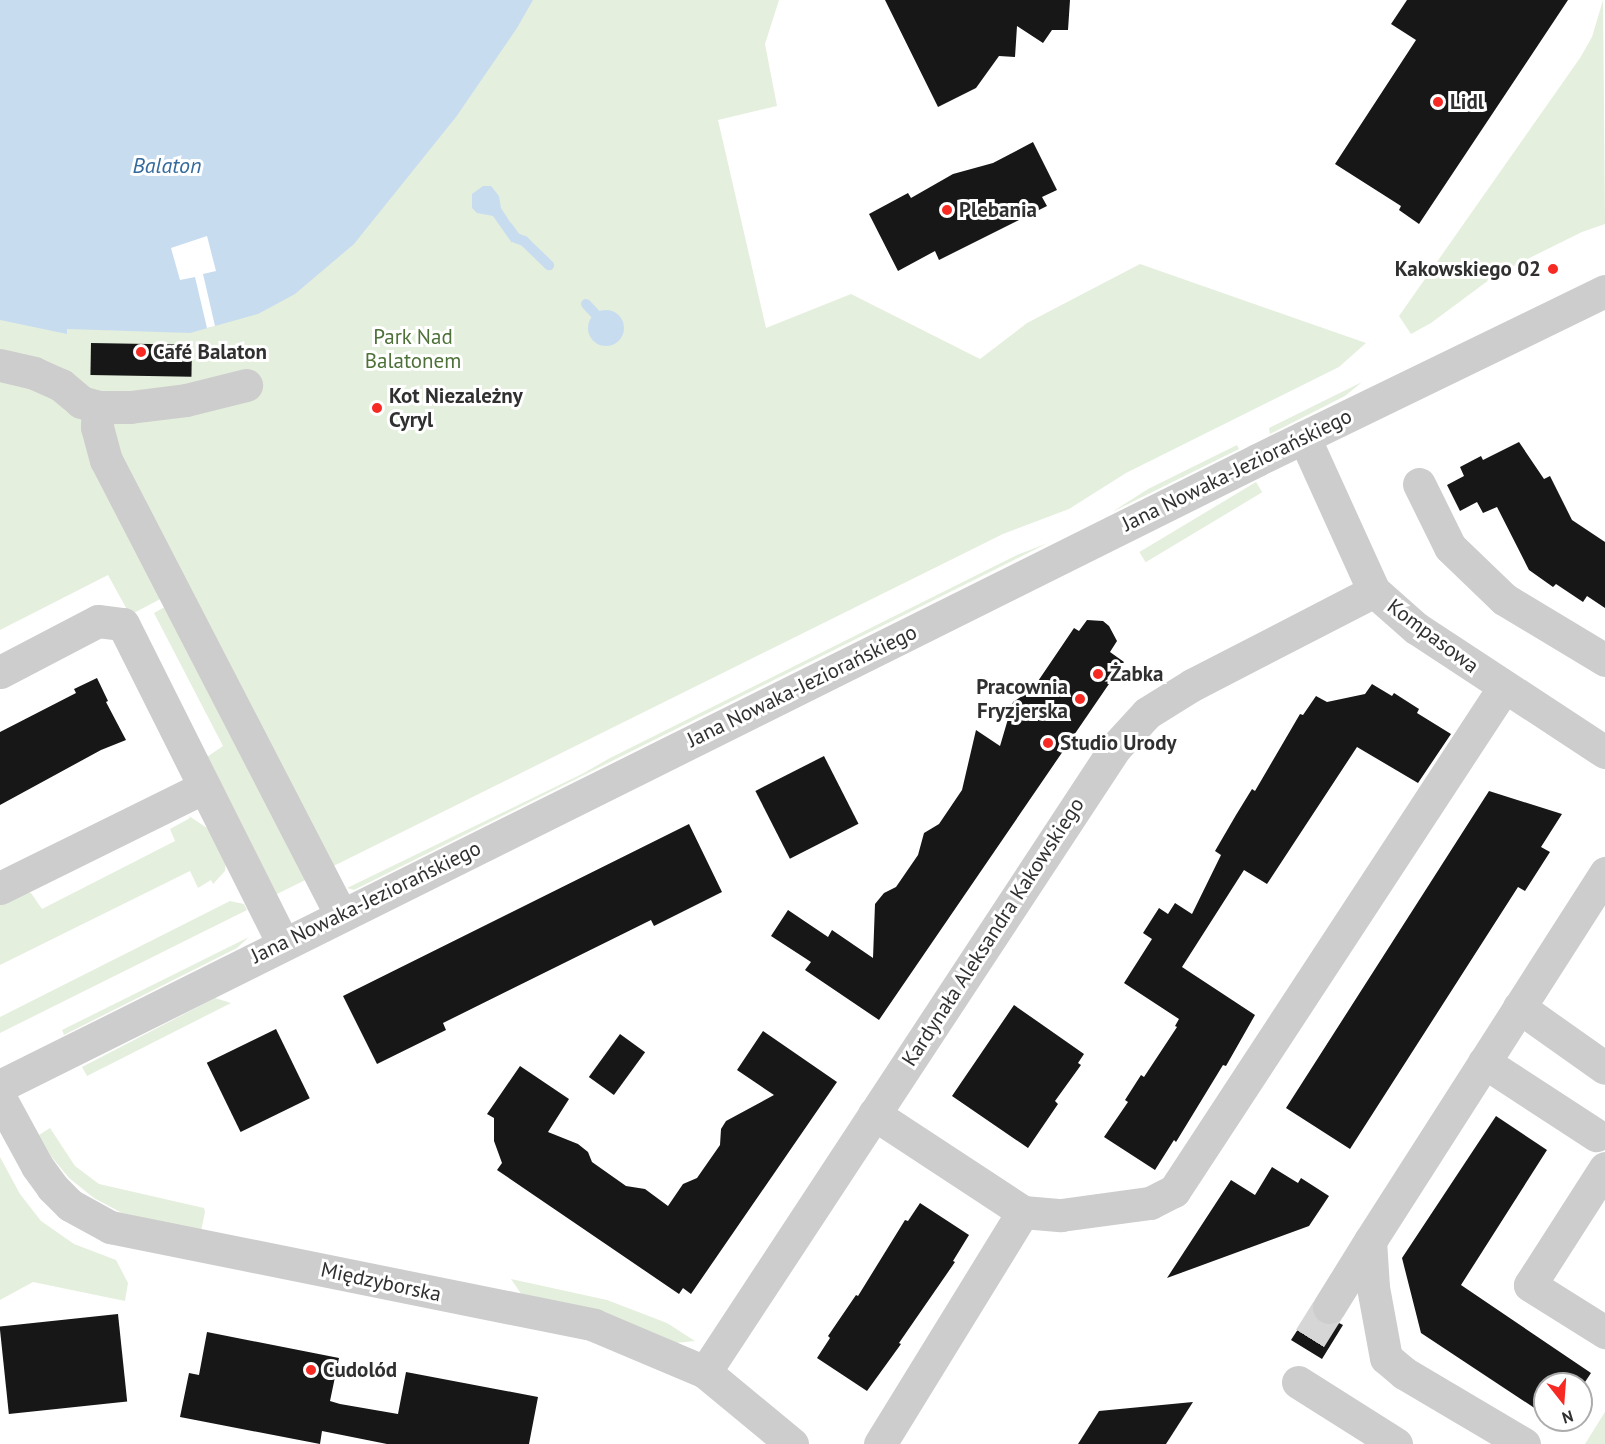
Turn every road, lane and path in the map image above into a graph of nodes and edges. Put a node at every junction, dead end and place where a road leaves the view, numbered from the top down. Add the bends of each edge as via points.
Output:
1 (1605, 291) edge
2 (0, 365) edge
3 (246, 385) dead end
4 (98, 407) junction
5 (1304, 437) junction
6 (1419, 484) dead end
7 (1374, 591) junction
8 (1605, 660) edge
9 (0, 672) edge
10 (1504, 687) junction
11 (1605, 752) edge
12 (204, 787) junction
13 (1605, 873) edge
14 (0, 888) edge
15 (341, 915) junction
16 (283, 944) junction
17 (1519, 1007) junction
18 (1484, 1062) junction
19 (1605, 1068) edge
20 (0, 1086) edge
21 (0, 1098) edge
22 (874, 1114) junction
23 (1596, 1135) dead end
24 (1605, 1168) edge
25 (1023, 1212) junction
26 (1370, 1241) junction
27 (1329, 1307) tunnel mouth
28 (1605, 1332) edge
29 (705, 1372) junction
30 (1298, 1382) dead end
31 (792, 1444) edge
32 (880, 1444) edge
33 (1396, 1444) edge
34 (1524, 1444) edge

1 - 5 street, Jana Nowaka-Jeziorańskiego
2 - 4 street via 34,373 61,385 81,402
3 - 4 street via 186,400
4 - 15 street via 97,427 106,460
5 - 7 street, Kompasowa
5 - 15 street, Jana Nowaka-Jeziorańskiego
6 - 8 street via 1450,548 1504,599
7 - 10 street, Kompasowa via 1416,628
7 - 22 street, Kardynała Aleksandra Kakowskiego via 1192,685 1147,713 1115,748
9 - 12 street via 98,621 123,624
10 - 11 street, Kompasowa
10 - 25 street via 1174,1191 1150,1203 1061,1215
12 - 14 street
12 - 16 street
13 - 17 street
15 - 16 street, Jana Nowaka-Jeziorańskiego
16 - 20 street, Jana Nowaka-Jeziorańskiego
17 - 18 street
17 - 19 street
18 - 23 street
18 - 26 street
21 - 29 street, Międzyborska via 52,1187 70,1205 110,1227 594,1325
22 - 25 street
22 - 29 street, Kardynała Aleksandra Kakowskiego
24 - 28 street via 1530,1285
25 - 32 street
26 - 27 street
26 - 34 street via 1373,1287 1386,1358 1404,1373
29 - 31 street, Międzyborska
30 - 33 street

